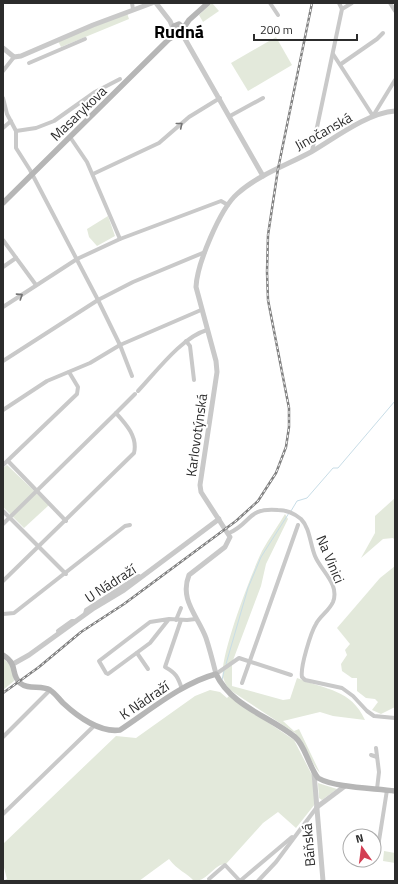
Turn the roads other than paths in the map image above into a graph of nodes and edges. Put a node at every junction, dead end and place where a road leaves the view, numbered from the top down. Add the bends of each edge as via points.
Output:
1 (132, 3) edge
2 (152, 3) edge
3 (156, 3) edge
4 (208, 3) edge
5 (270, 3) edge
6 (338, 3) edge
7 (352, 3) edge
8 (390, 3) edge
9 (133, 9) junction
10 (342, 9) junction
11 (395, 11) edge
12 (278, 15) dead end
13 (178, 29) junction
14 (383, 33) dead end
15 (85, 39) dead end
16 (57, 40) junction
17 (3, 48) edge
18 (61, 49) junction
19 (333, 54) junction
20 (14, 58) junction
21 (29, 63) dead end
22 (341, 64) junction
23 (3, 71) edge
24 (120, 79) dead end
25 (395, 80) edge
26 (113, 83) junction
27 (119, 89) junction
28 (3, 98) edge
29 (220, 98) junction
30 (263, 98) dead end
31 (395, 111) edge
32 (5, 114) edge
33 (230, 116) junction
34 (373, 116) junction
35 (11, 121) junction
36 (3, 128) edge
37 (16, 131) junction
38 (70, 137) junction
39 (312, 151) junction
40 (32, 174) junction
41 (93, 174) junction
42 (263, 176) junction
43 (3, 203) edge
44 (228, 205) junction
45 (120, 239) junction
46 (3, 240) edge
47 (205, 252) junction
48 (16, 258) junction
49 (77, 259) junction
50 (3, 266) edge
51 (36, 285) junction
52 (98, 300) junction
53 (3, 307) edge
54 (201, 310) junction
55 (207, 330) junction
56 (186, 341) junction
57 (120, 345) junction
58 (3, 362) edge
59 (70, 372) junction
60 (132, 376) dead end
61 (194, 380) dead end
62 (3, 410) edge
63 (116, 413) junction
64 (8, 461) junction
65 (3, 465) edge
66 (37, 490) junction
67 (3, 511) edge
68 (9, 517) junction
69 (219, 519) junction
70 (66, 520) junction
71 (3, 524) edge
72 (130, 525) dead end
73 (298, 525) dead end
74 (229, 533) junction
75 (39, 547) junction
76 (66, 574) junction
77 (3, 581) edge
78 (181, 608) dead end
79 (3, 614) edge
80 (170, 619) junction
81 (196, 619) junction
82 (178, 620) junction
83 (137, 653) junction
84 (3, 655) edge
85 (250, 660) junction
86 (13, 664) junction
87 (148, 669) dead end
88 (216, 674) junction
89 (291, 675) dead end
90 (242, 682) dead end
91 (182, 689) junction
92 (50, 690) junction
93 (395, 718) edge
94 (95, 725) junction
95 (3, 737) edge
96 (376, 748) dead end
97 (371, 755) dead end
98 (377, 757) junction
99 (314, 773) junction
100 (345, 786) junction
101 (377, 789) junction
102 (388, 790) junction
103 (395, 791) edge
104 (317, 807) junction
105 (3, 814) edge
106 (381, 828) edge
107 (298, 831) junction
108 (209, 879) dead end
109 (240, 881) edge
110 (258, 881) edge
111 (323, 881) edge

1 - 9 street
2 - 9 street
3 - 13 street
4 - 13 main road
5 - 12 street
6 - 10 street
7 - 10 street
8 - 11 street
9 - 16 street
10 - 19 street
13 - 27 main road, Masarykova
13 - 29 street
14 - 22 street
15 - 18 street
16 - 18 street
16 - 20 street
17 - 20 street
18 - 21 street
19 - 22 street
19 - 39 street
20 - 23 street
22 - 34 street
24 - 26 street
25 - 34 street
26 - 27 street
26 - 37 street via 95,92 54,121 36,128
27 - 38 main road, Masarykova
28 - 32 street
29 - 33 street
41 -> 29 street via 159,143 189,118
30 - 33 street
31 - 34 street, Jinočanská
32 - 35 street
33 - 42 street
34 - 39 street, Jinočanská
35 - 36 street
35 - 37 street
37 - 40 street via 16,148
38 - 40 main road, Masarykova
38 - 41 street
39 - 42 street, Jinočanská
40 - 43 main road, Masarykova
40 - 49 street
41 - 45 street
42 - 44 street, Karlovotýnská via 237,194
44 - 45 street via 221,201
44 - 47 street, Karlovotýnská
45 - 49 street
46 - 48 street
47 - 52 street via 133,282
47 - 54 street, Karlovotýnská via 196,274
48 - 50 street
48 - 51 street
49 - 51 street
49 - 52 street
53 -> 51 street
52 - 57 street
52 - 58 street
54 - 55 street, Karlovotýnská
54 - 57 street
55 - 56 street
55 - 69 street, Karlovotýnská via 217,372 200,485 203,497
56 - 61 street via 190,346
56 - 63 street
57 - 59 street
57 - 60 street
59 - 62 street via 46,381
59 - 64 street via 78,387 77,394
63 - 66 street
63 - 70 street via 129,428 134,453
64 - 65 street
64 - 66 street
66 - 68 street
66 - 70 street
67 - 68 street
68 - 71 street
68 - 75 street
69 - 74 street, Karlovotýnská
69 - 86 street, U Nádraží via 124,590
70 - 75 street
72 - 76 street via 125,526
73 - 85 street
74 - 81 street via 227,545 194,570 187,581 188,606
74 - 93 street, Na Vinici via 240,527 257,511 287,512 304,523 315,557 328,577 334,596 333,603 315,625 302,676 305,680 342,688 374,716
75 - 76 street
75 - 77 street
76 - 79 street via 14,613
78 - 82 street
80 - 82 street
80 - 83 street via 150,643
80 - 83 street via 150,622 99,661 108,674
81 - 82 street
81 - 88 street via 206,637
82 - 91 street via 165,667 178,676
83 - 87 street
84 - 86 main road
85 - 88 street via 236,659
85 - 89 street
85 - 90 street
86 - 92 main road via 17,678 22,684
88 - 91 main road, K Nádraží
88 - 99 main road via 223,688 236,699 298,740
91 - 94 main road, K Nádraží via 120,730
92 - 94 main road, K Nádraží via 69,708
92 - 95 street
94 - 105 street
96 - 98 street
97 - 98 street
98 - 101 street via 380,772
99 - 100 main road via 323,780
99 - 104 street, Báňská
100 - 101 main road
100 - 104 street
101 - 102 main road
102 - 103 main road
102 - 106 street
104 - 107 street
104 - 111 street, Báňská
107 - 109 street
107 - 110 street via 276,862
108 - 109 street via 225,865

